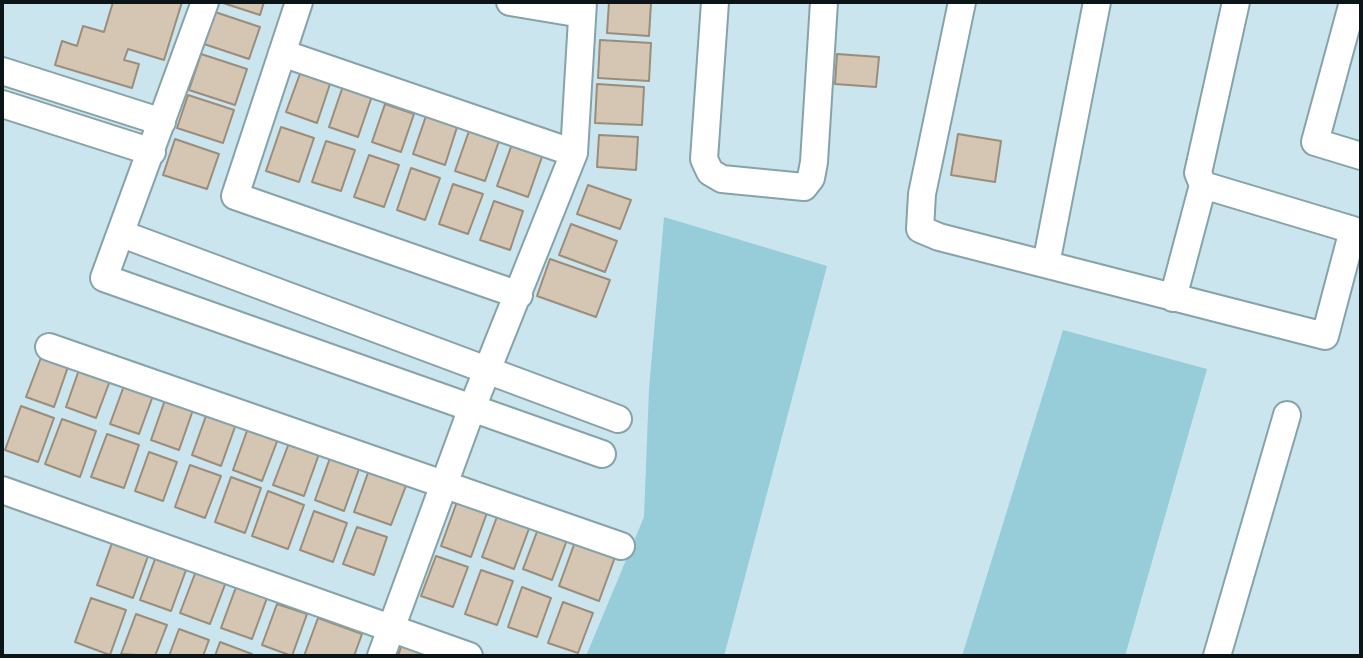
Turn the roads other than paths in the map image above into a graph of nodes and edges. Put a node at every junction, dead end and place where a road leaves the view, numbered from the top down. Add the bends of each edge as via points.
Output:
1 (205, 2) edge
2 (299, 2) edge
3 (510, 2) edge
4 (715, 2) edge
5 (824, 2) edge
6 (962, 2) edge
7 (1097, 2) edge
8 (1236, 2) edge
9 (1353, 2) edge
10 (583, 8) edge
11 (282, 53) junction
12 (2, 71) edge
13 (2, 104) edge
14 (162, 122) junction
15 (152, 152) junction
16 (574, 153) junction
17 (1361, 156) edge
18 (1203, 184) junction
19 (122, 234) junction
20 (1046, 264) junction
21 (519, 295) junction
22 (1173, 298) junction
23 (49, 347) dead end
24 (489, 370) junction
25 (472, 408) junction
26 (1287, 415) dead end
27 (618, 419) dead end
28 (602, 454) dead end
29 (443, 484) junction
30 (2, 490) edge
31 (621, 545) dead end
32 (391, 629) junction
33 (380, 656) edge
34 (469, 656) edge
35 (1217, 656) edge

1 - 14 street
2 - 11 street
3 - 10 street
4 - 5 street via 704,159 710,172 722,179 804,187 814,162
6 - 20 street via 918,223 920,229 939,237
7 - 20 street
8 - 18 street via 1198,173
9 - 17 street via 1315,142
10 - 16 street
11 - 16 street
11 - 21 street via 235,196
12 - 14 street
13 - 15 street
14 - 15 street
15 - 19 street
16 - 21 street
18 - 22 street
18 - 22 street via 1353,230 1325,336
19 - 24 street
19 - 25 street via 104,278
20 - 22 street
21 - 24 street
23 - 29 street
24 - 25 street
24 - 27 street
25 - 28 street
25 - 29 street
26 - 35 street
29 - 31 street
29 - 32 street
30 - 32 street
32 - 33 street
32 - 34 street

